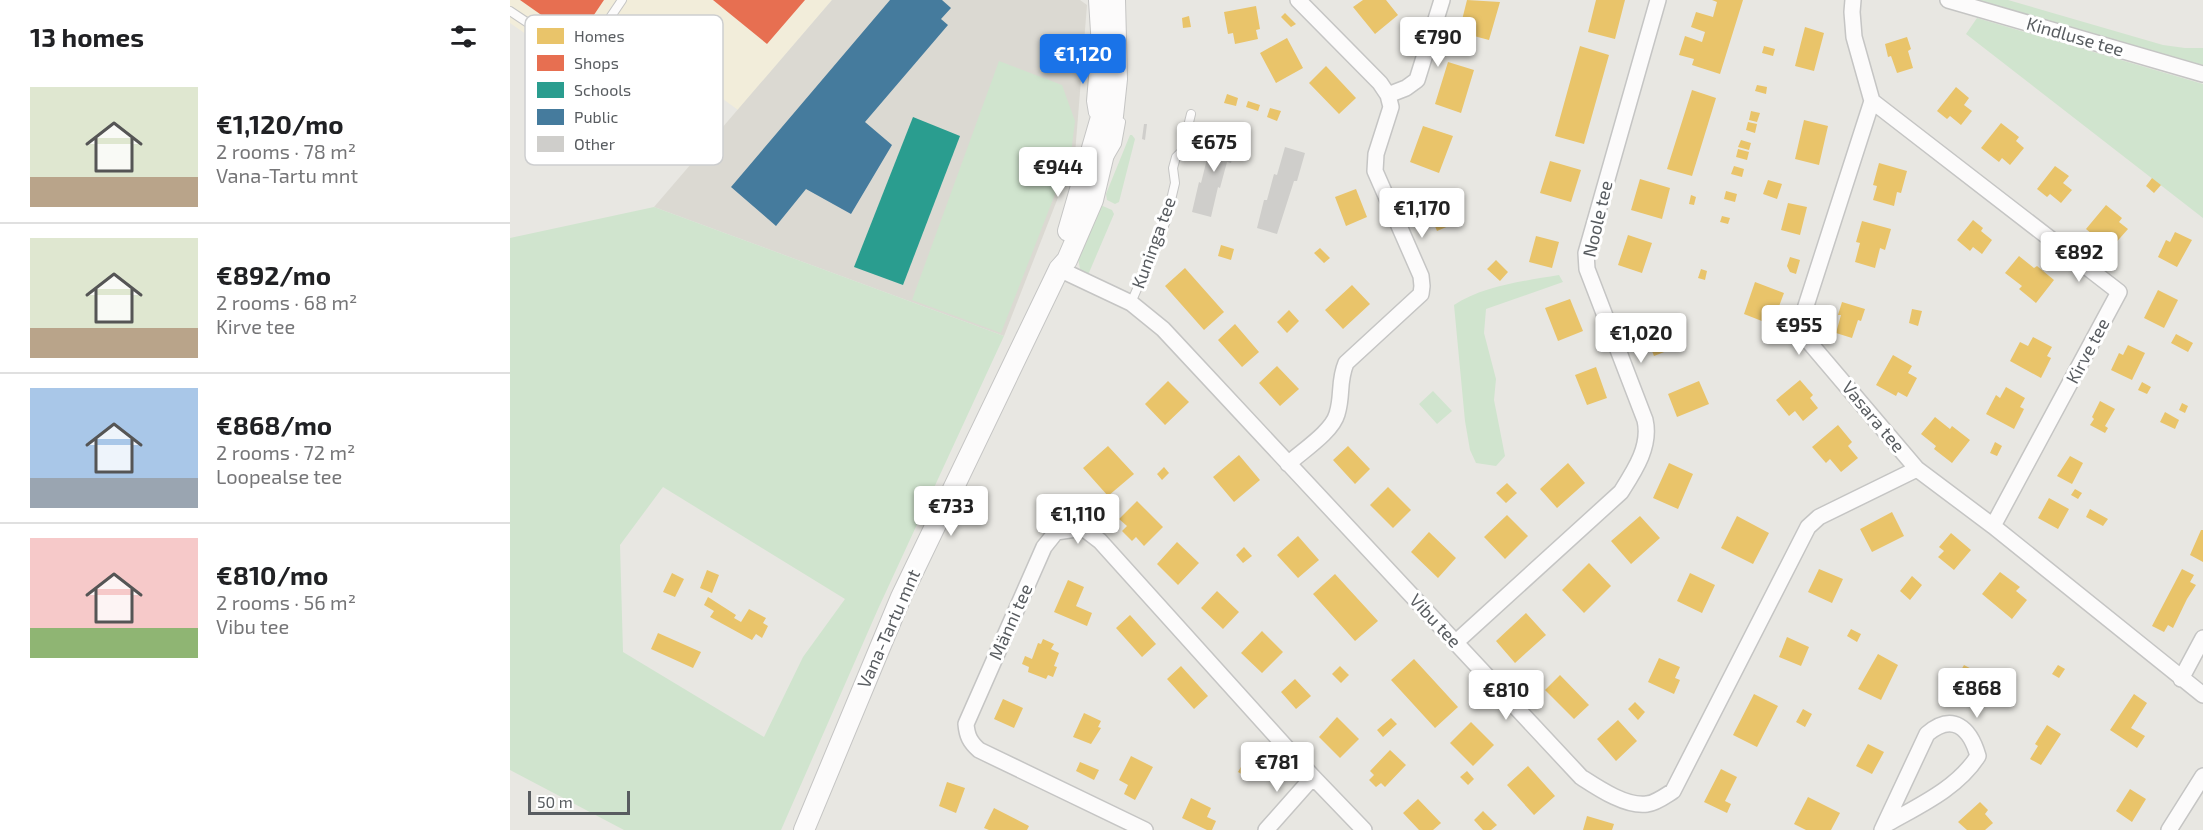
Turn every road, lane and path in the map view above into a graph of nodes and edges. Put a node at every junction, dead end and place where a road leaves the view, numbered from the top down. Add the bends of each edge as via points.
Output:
1 (622, 0) edge
2 (1099, 0) edge
3 (1115, 0) edge
4 (1298, 0) edge
5 (1442, 0) edge
6 (1658, 0) edge
7 (1853, 0) edge
8 (1948, 0) edge
9 (510, 11) edge
10 (612, 15) edge
11 (525, 21) edge
12 (2203, 74) edge
13 (1388, 95) junction
14 (1872, 101) junction
15 (1191, 114) dead end
16 (1059, 268) junction
17 (1131, 303) junction
18 (1288, 464) junction
19 (1917, 469) junction
20 (1993, 526) junction
21 (2203, 638) edge
22 (1455, 643) junction
23 (2181, 679) junction
24 (2203, 695) edge
25 (2203, 776) edge
26 (1313, 777) junction
27 (818, 794) junction
28 (1883, 828) edge
29 (802, 830) edge
30 (813, 830) edge
31 (1145, 830) edge
32 (1266, 830) edge
33 (1364, 830) edge
34 (2169, 830) edge

1 - 10 lane
2 - 16 street, Vana-Tartu mnt via 1101,117
3 - 16 street, Vana-Tartu mnt via 1117,79 1102,170 1067,260
4 - 13 street
5 - 13 street via 1417,80
6 - 22 street, Noole tee via 1586,254 1587,269 1645,420 1647,442 1621,492
7 - 14 street via 1854,37
8 - 12 street, Kindluse tee
9 - 11 lane
13 - 18 street via 1391,107 1376,154 1375,171 1421,276 1421,294 1346,363 1337,414 1331,426
14 - 19 street, Vasara tee via 1802,324 1809,342
14 - 20 street, Kirve tee via 2120,292
15 - 17 lane, Kuninga tee via 1182,151 1173,168 1175,183 1166,220
16 - 17 street, Vibu tee
16 - 27 street, Vana-Tartu mnt via 901,597
17 - 18 street, Vibu tee via 1163,329
18 - 22 street, Vibu tee
19 - 20 street, Vasara tee
19 - 22 street, Vibu tee via 1819,518 1809,527 1672,791 1656,801 1645,805 1623,800 1581,777
20 - 23 street, Vasara tee
21 - 23 street
23 - 24 street, Vasara tee
25 - 34 street
26 - 31 street, Männi tee via 1100,541 1083,528 1056,532 1044,547 966,724 967,735 979,750
26 - 32 street
26 - 33 street, Männi tee
27 - 29 street, Vana-Tartu mnt
27 - 30 lane
28 - 28 street via 1969,770 1978,756 1974,740 1961,726 1943,723 1927,734

